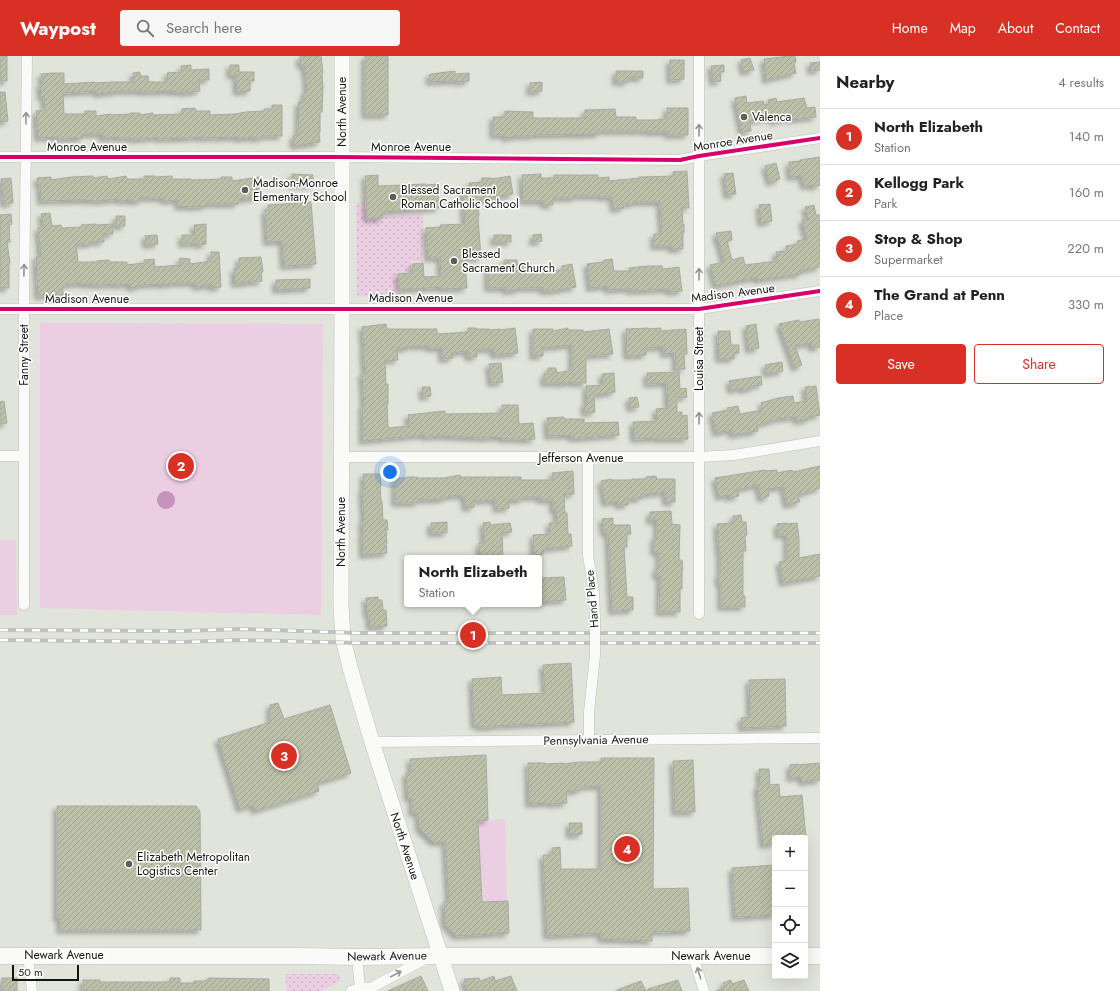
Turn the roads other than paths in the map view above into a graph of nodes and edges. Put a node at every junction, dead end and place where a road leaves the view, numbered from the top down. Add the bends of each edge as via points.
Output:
1 (27, 56) edge
2 (342, 56) edge
3 (699, 56) edge
4 (820, 138) edge
5 (699, 156) junction
6 (0, 157) edge
7 (25, 157) junction
8 (342, 157) junction
9 (820, 291) edge
10 (342, 308) junction
11 (0, 309) edge
12 (24, 309) junction
13 (699, 309) junction
14 (820, 441) edge
15 (0, 456) edge
16 (24, 456) junction
17 (699, 457) junction
18 (341, 458) junction
19 (588, 458) junction
20 (24, 605) dead end
21 (700, 614) dead end
22 (820, 738) edge
23 (589, 740) junction
24 (372, 742) junction
25 (28, 955) junction
26 (0, 956) edge
27 (436, 956) junction
28 (693, 956) junction
29 (772, 956) edge
30 (808, 956) edge
31 (820, 956) edge
32 (357, 957) junction
33 (356, 989) edge
34 (32, 991) edge
35 (452, 991) edge
36 (704, 991) edge

7 -> 1 street, Fanny Street
2 - 8 main road, North Avenue
5 -> 3 street, Louisa Street
4 - 5 street, Monroe Avenue
5 - 8 street, Monroe Avenue via 680,160
13 -> 5 street, Louisa Street
6 - 7 street, Monroe Avenue
7 - 8 street, Monroe Avenue
12 -> 7 street, Fanny Street
8 - 10 main road, North Avenue
9 - 13 street, Madison Avenue
10 - 12 street, Madison Avenue
10 - 13 street, Madison Avenue
10 - 18 main road, North Avenue
11 - 12 street, Madison Avenue
12 - 16 street, Fanny Street
17 -> 13 street, Louisa Street
14 - 17 street, Jefferson Avenue via 734,455
15 - 16 street
16 - 20 street, Fanny Street
17 - 19 street, Jefferson Avenue
17 - 21 street, Louisa Street
18 - 19 street, Jefferson Avenue
18 - 24 main road, North Avenue via 343,639
19 - 23 street, Hand Place, bridge via 588,555 595,605 595,655
22 - 23 street, Pennsylvania Avenue
23 - 24 street, Pennsylvania Avenue
24 - 27 main road, North Avenue
25 - 26 main road, Newark Avenue
25 - 32 main road, Newark Avenue
25 - 34 street
27 - 28 main road, Newark Avenue
27 - 32 main road, Newark Avenue
33 -> 27 street via 371,988
27 - 35 main road, North Avenue
28 - 29 main road, Newark Avenue
36 -> 28 street
30 - 31 main road
32 - 33 street

